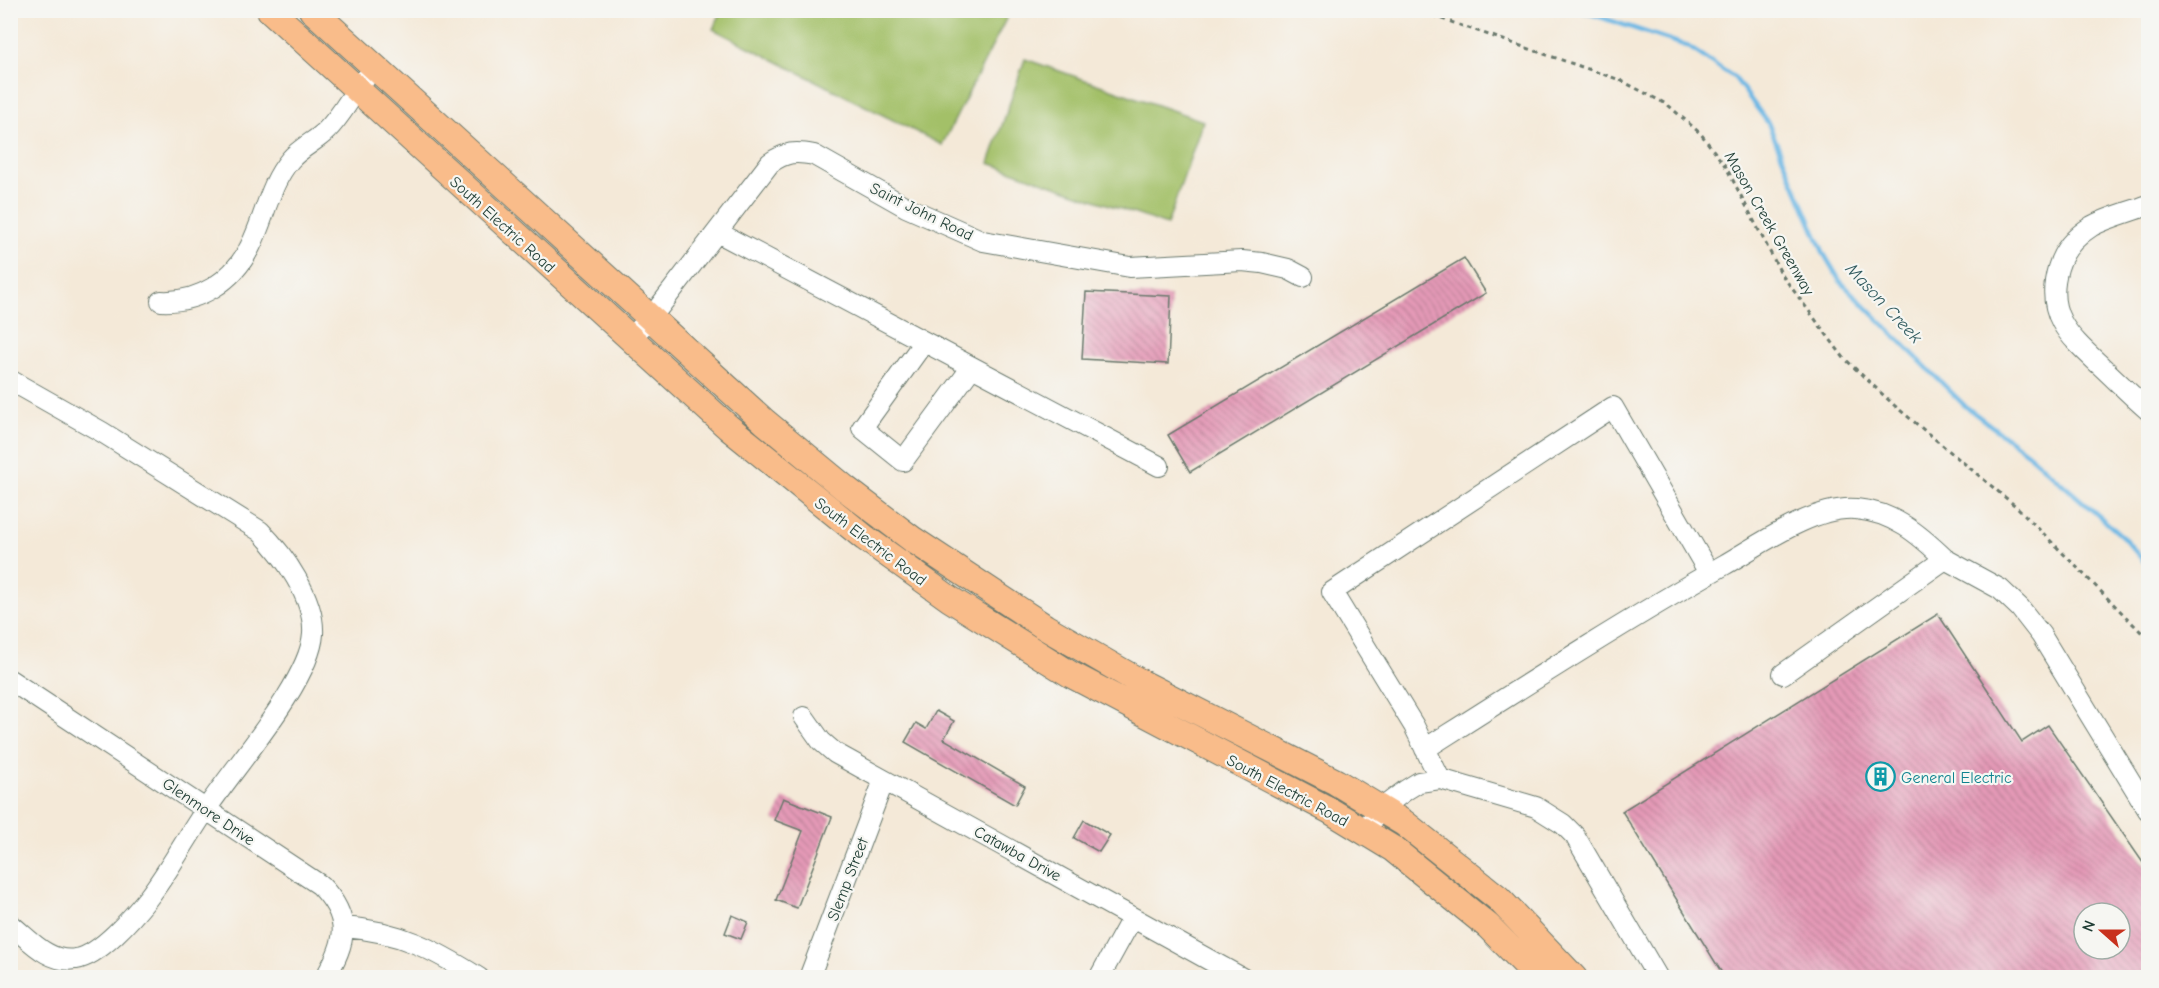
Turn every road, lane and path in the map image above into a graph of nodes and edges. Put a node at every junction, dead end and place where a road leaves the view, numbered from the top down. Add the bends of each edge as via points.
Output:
1 (270, 10) edge
2 (312, 10) edge
3 (1416, 10) edge
4 (374, 69) junction
5 (356, 90) junction
6 (2148, 205) edge
7 (717, 232) junction
8 (1303, 278) dead end
9 (161, 301) dead end
10 (650, 319) junction
11 (630, 339) junction
12 (924, 342) junction
13 (972, 367) junction
14 (10, 380) edge
15 (2148, 410) edge
16 (1159, 466) dead end
17 (1945, 560) junction
18 (1709, 573) junction
19 (2148, 639) edge
20 (1783, 674) dead end
21 (10, 680) edge
22 (804, 717) dead end
23 (1425, 749) junction
24 (1440, 778) junction
25 (884, 780) junction
26 (1382, 808) junction
27 (206, 809) junction
28 (2148, 810) edge
29 (1364, 830) junction
30 (1132, 918) junction
31 (10, 924) edge
32 (344, 927) junction
33 (326, 978) edge
34 (479, 978) edge
35 (809, 978) edge
36 (1099, 978) edge
37 (1242, 978) edge
38 (1539, 978) edge
39 (1574, 978) edge
40 (1658, 978) edge

1 - 5 main road, South Electric Road
2 - 4 main road, South Electric Road
3 - 19 path, Mason Creek Greenway via 1609,75 1668,105 1701,134 1726,167 1782,275 1844,358 1895,406 2018,508
4 - 5 street
4 - 10 main road, South Electric Road
5 - 9 street via 328,130 291,159 239,265 207,293 191,299
5 - 11 main road, South Electric Road
6 - 15 street via 2094,225 2080,235 2060,261 2054,300 2070,336
7 - 8 street, Saint John Road via 770,163 784,153 798,152 814,155 906,207 984,241 1130,267 1262,263 1288,269
7 - 10 street, Saint John Road
7 - 12 street
10 - 11 street, Saint John Road
10 - 26 main road, South Electric Road via 846,489 998,597 1142,683
11 - 29 main road, South Electric Road via 807,493 951,599 1070,674
12 - 13 street
12 - 13 street via 862,428 903,461
13 - 16 street
14 - 27 street via 102,432 260,531 284,558 303,594 313,623 304,668
17 - 18 street via 1908,527 1887,516 1855,509 1823,513
17 - 20 street
17 - 28 street via 2000,589 2041,635
18 - 23 street via 1625,621
18 - 23 street via 1613,407 1332,592
21 - 27 street, Glenmore Drive
22 - 25 street, Catawba Drive via 835,753
23 - 24 street
24 - 26 street via 1419,782
24 - 40 street via 1536,807 1563,824 1587,853
25 - 30 street, Catawba Drive
25 - 35 street, Slemp Street
26 - 29 street
26 - 39 main road, South Electric Road via 1498,898
27 - 31 street via 148,898 88,956 63,959 50,955
27 - 32 street, Glenmore Drive via 321,885 340,911
29 - 38 main road, South Electric Road via 1435,881
30 - 36 street
30 - 37 street, Catawba Drive
32 - 33 street via 343,943
32 - 34 street via 399,935

